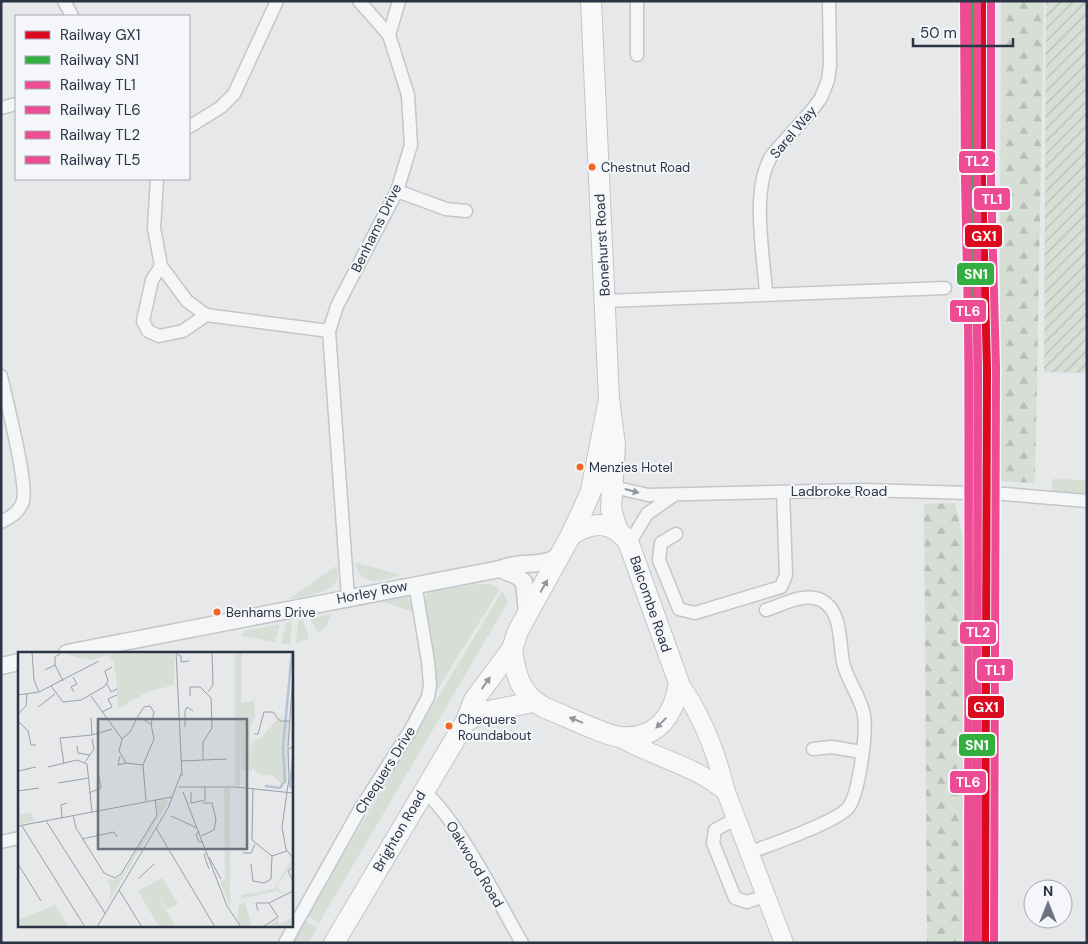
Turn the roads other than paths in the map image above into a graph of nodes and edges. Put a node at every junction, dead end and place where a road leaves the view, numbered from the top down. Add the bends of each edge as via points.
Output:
1 (64, 1) edge
2 (277, 1) edge
3 (359, 1) edge
4 (399, 1) edge
5 (591, 1) edge
6 (637, 1) edge
7 (828, 1) edge
8 (71, 15) edge
9 (389, 35) junction
10 (637, 56) dead end
11 (15, 104) edge
12 (1, 108) edge
13 (190, 126) edge
14 (157, 180) edge
15 (397, 191) junction
16 (466, 211) dead end
17 (161, 266) junction
18 (945, 288) dead end
19 (766, 294) junction
20 (605, 301) junction
21 (206, 315) junction
22 (329, 331) junction
23 (1, 376) edge
24 (609, 399) junction
25 (612, 486) junction
26 (591, 491) junction
27 (783, 492) junction
28 (674, 495) junction
29 (1087, 501) edge
30 (1, 522) edge
31 (676, 534) dead end
32 (571, 535) junction
33 (623, 536) junction
34 (559, 557) junction
35 (500, 569) junction
36 (415, 584) junction
37 (348, 597) junction
38 (766, 610) dead end
39 (527, 614) junction
40 (512, 649) junction
41 (72, 652) edge
42 (18, 662) edge
43 (1, 666) edge
44 (679, 683) junction
45 (533, 702) junction
46 (466, 721) junction
47 (619, 737) junction
48 (813, 749) dead end
49 (712, 750) junction
50 (862, 752) junction
51 (694, 770) junction
52 (422, 791) junction
53 (726, 792) junction
54 (737, 818) junction
55 (18, 838) edge
56 (1, 842) edge
57 (751, 852) junction
58 (767, 895) junction
59 (285, 943) edge
60 (334, 943) edge
61 (522, 943) edge
62 (784, 943) edge

1 - 8 street
2 - 13 street via 234,94 221,107
3 - 9 street, Benhams Drive
4 - 9 street
5 - 20 main road, Bonehurst Road
6 - 10 street
7 - 19 street, Sarel Way via 828,80 821,98 767,163 761,188
9 - 15 street, Benhams Drive via 408,96 411,145
11 - 12 street
14 - 17 street via 154,228
15 - 16 street via 446,209
15 - 22 street, Benhams Drive via 337,306
17 - 21 street via 187,301
17 - 21 street via 152,280 143,321 148,331 158,336 183,332
18 - 19 street
19 - 20 street
20 - 24 main road, Bonehurst Road
21 - 22 street
22 - 37 street, Benhams Drive
23 - 30 street via 22,481 23,502 11,518
24 - 25 main road, Bonehurst Road via 615,445
24 - 26 main road, Bonehurst Road
25 - 26 street, Ladbroke Road via 605,485
25 -> 28 street, Ladbroke Road via 648,495
25 - 33 main road, Bonehurst Road via 611,509
26 - 32 main road, Bonehurst Road
27 - 28 street, Ladbroke Road
27 - 29 street, Ladbroke Road via 863,490 1005,494
27 - 31 street via 786,575 781,587 695,613 679,609 660,560 661,543
28 - 33 street
32 - 33 main road via 596,525
32 - 34 main road, Brighton Road
33 - 44 main road, Balcombe Road
34 - 35 street, Horley Row via 546,564 511,564
39 -> 34 main road, Brighton Road
35 - 36 street, Horley Row
35 - 39 street via 524,582
36 - 37 street, Horley Row
36 - 59 street, Chequers Drive via 428,661 428,697
37 - 41 street, Horley Row
38 - 50 street via 802,598 819,599 831,608 840,633 844,666 864,716
39 - 40 main road, Brighton Road
40 - 45 main road via 520,685
46 -> 40 main road, Brighton Road via 474,700
42 - 43 street
44 -> 47 main road, Balcombe Road via 676,701 661,724 636,736
44 - 49 main road, Balcombe Road via 690,699
45 - 46 main road via 484,712
47 -> 45 main road, Balcombe Road
46 - 52 main road, Brighton Road
47 - 51 main road, Balcombe Road
48 - 50 street via 832,747
49 - 51 main road via 705,763
49 - 53 main road, Balcombe Road
50 - 57 street via 858,786 849,807 842,814
51 - 53 main road, Balcombe Road
52 - 60 main road, Brighton Road
52 - 61 street, Oakwood Road via 432,796 447,816
53 - 54 main road, Balcombe Road
54 - 57 main road, Balcombe Road
54 - 58 street via 715,830 713,843 716,852 735,898 747,902
55 - 56 street
57 - 58 main road, Balcombe Road
58 - 62 main road, Balcombe Road

